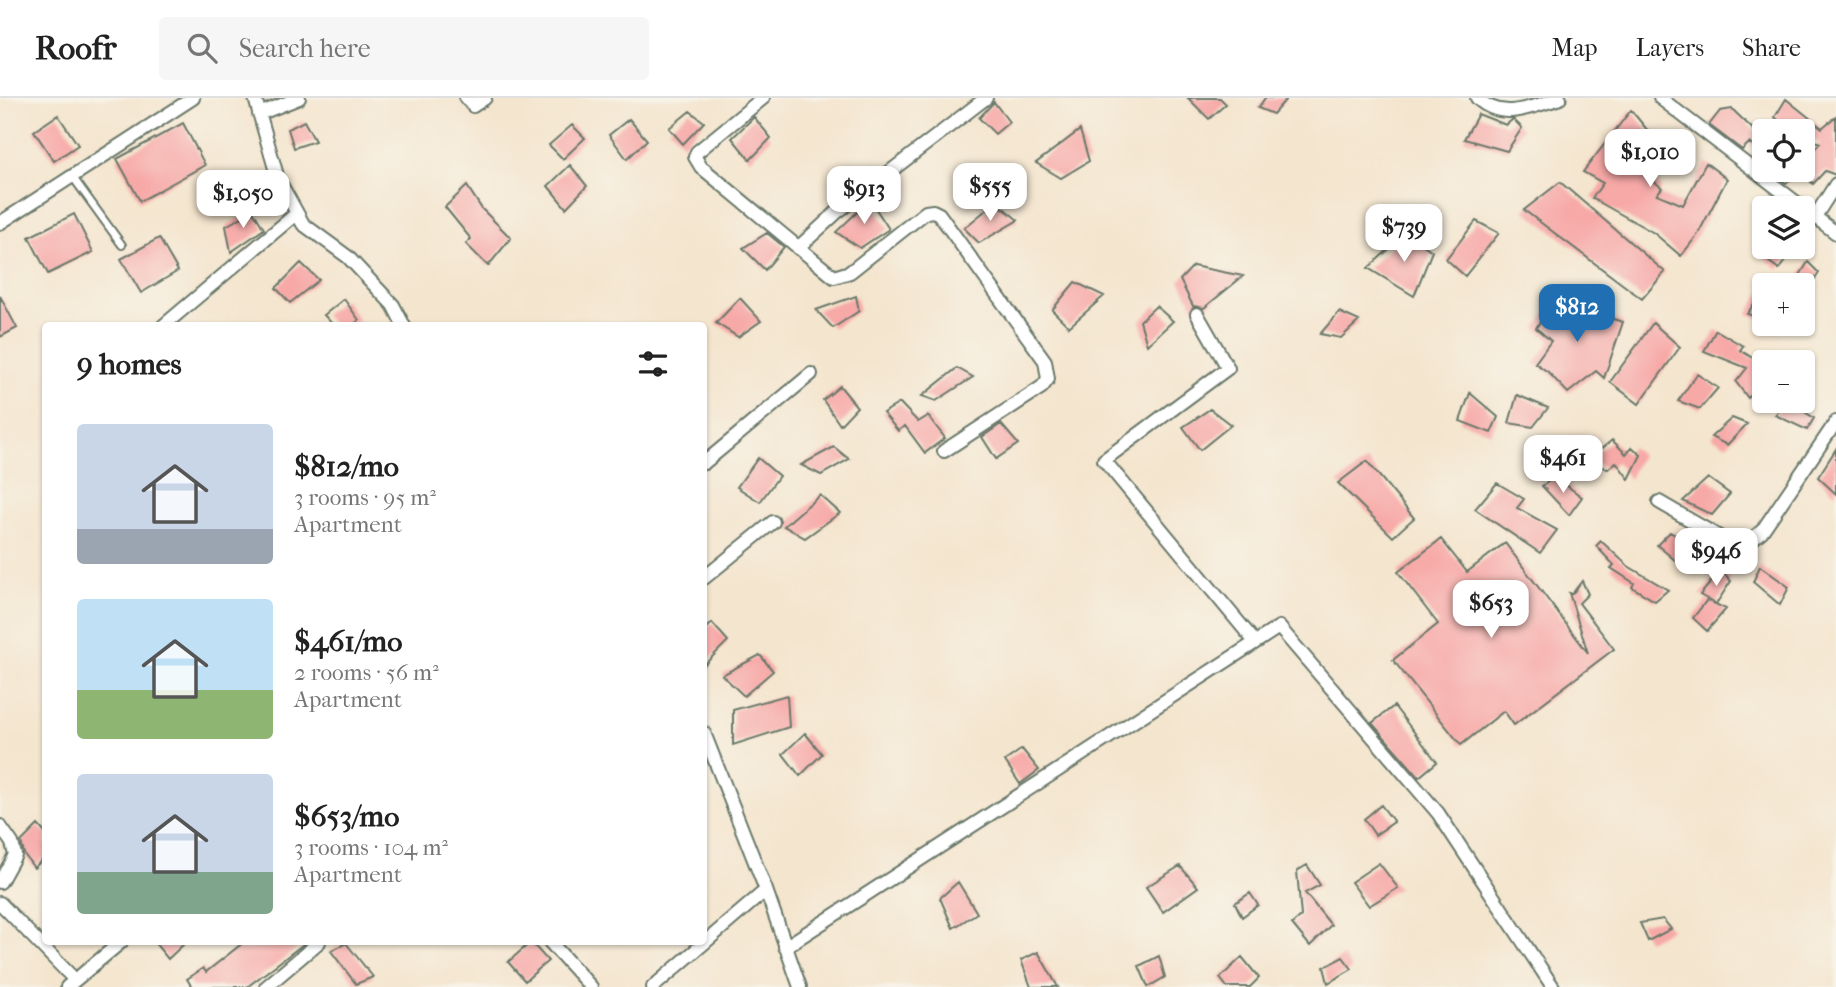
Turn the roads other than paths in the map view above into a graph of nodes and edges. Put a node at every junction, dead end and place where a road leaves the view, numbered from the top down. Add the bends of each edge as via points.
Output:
1 (193, 98) edge
2 (255, 98) edge
3 (299, 98) edge
4 (466, 98) edge
5 (485, 98) edge
6 (763, 98) edge
7 (986, 98) edge
8 (1476, 98) edge
9 (1560, 98) edge
10 (1660, 98) edge
11 (259, 114) junction
12 (72, 176) junction
13 (1836, 184) edge
14 (297, 213) junction
15 (1816, 215) junction
16 (0, 223) edge
17 (1836, 233) edge
18 (122, 245) dead end
19 (798, 248) junction
20 (1197, 314) dead end
21 (168, 322) edge
22 (402, 322) edge
23 (811, 374) dead end
24 (1836, 422) edge
25 (944, 451) dead end
26 (707, 461) edge
27 (1660, 502) dead end
28 (773, 522) dead end
29 (707, 576) edge
30 (1255, 642) junction
31 (707, 741) edge
32 (0, 826) edge
33 (0, 882) edge
34 (766, 890) junction
35 (0, 903) edge
36 (707, 941) edge
37 (117, 945) edge
38 (315, 945) edge
39 (553, 945) edge
40 (702, 945) edge
41 (785, 947) junction
42 (71, 983) edge
43 (266, 987) edge
44 (591, 987) edge
45 (653, 987) edge
46 (800, 987) edge
47 (1553, 987) edge

1 - 12 street
2 - 11 street
3 - 11 street
4 - 5 street via 473,106
6 - 19 street via 695,157 701,167
7 - 19 street via 835,213
8 - 9 street via 1486,107 1514,113
10 - 15 street
11 - 14 street via 278,179
12 - 16 street
12 - 18 lane
13 - 15 street
14 - 21 street
14 - 22 street via 303,224 348,257 393,305
15 - 17 street
19 - 25 street via 829,276 839,277 926,212 944,218 1045,361 1048,372 1042,387 1032,395
20 - 30 street via 1228,368 1104,460
23 - 26 street
24 - 27 street via 1762,531 1745,545 1728,542
28 - 29 street
30 - 41 street
30 - 47 street via 1279,626 1438,813
31 - 34 street
32 - 33 street via 15,855
34 - 36 street
34 - 41 street
35 - 42 street
37 - 42 street
38 - 43 street
39 - 44 street
40 - 45 street
41 - 46 street

